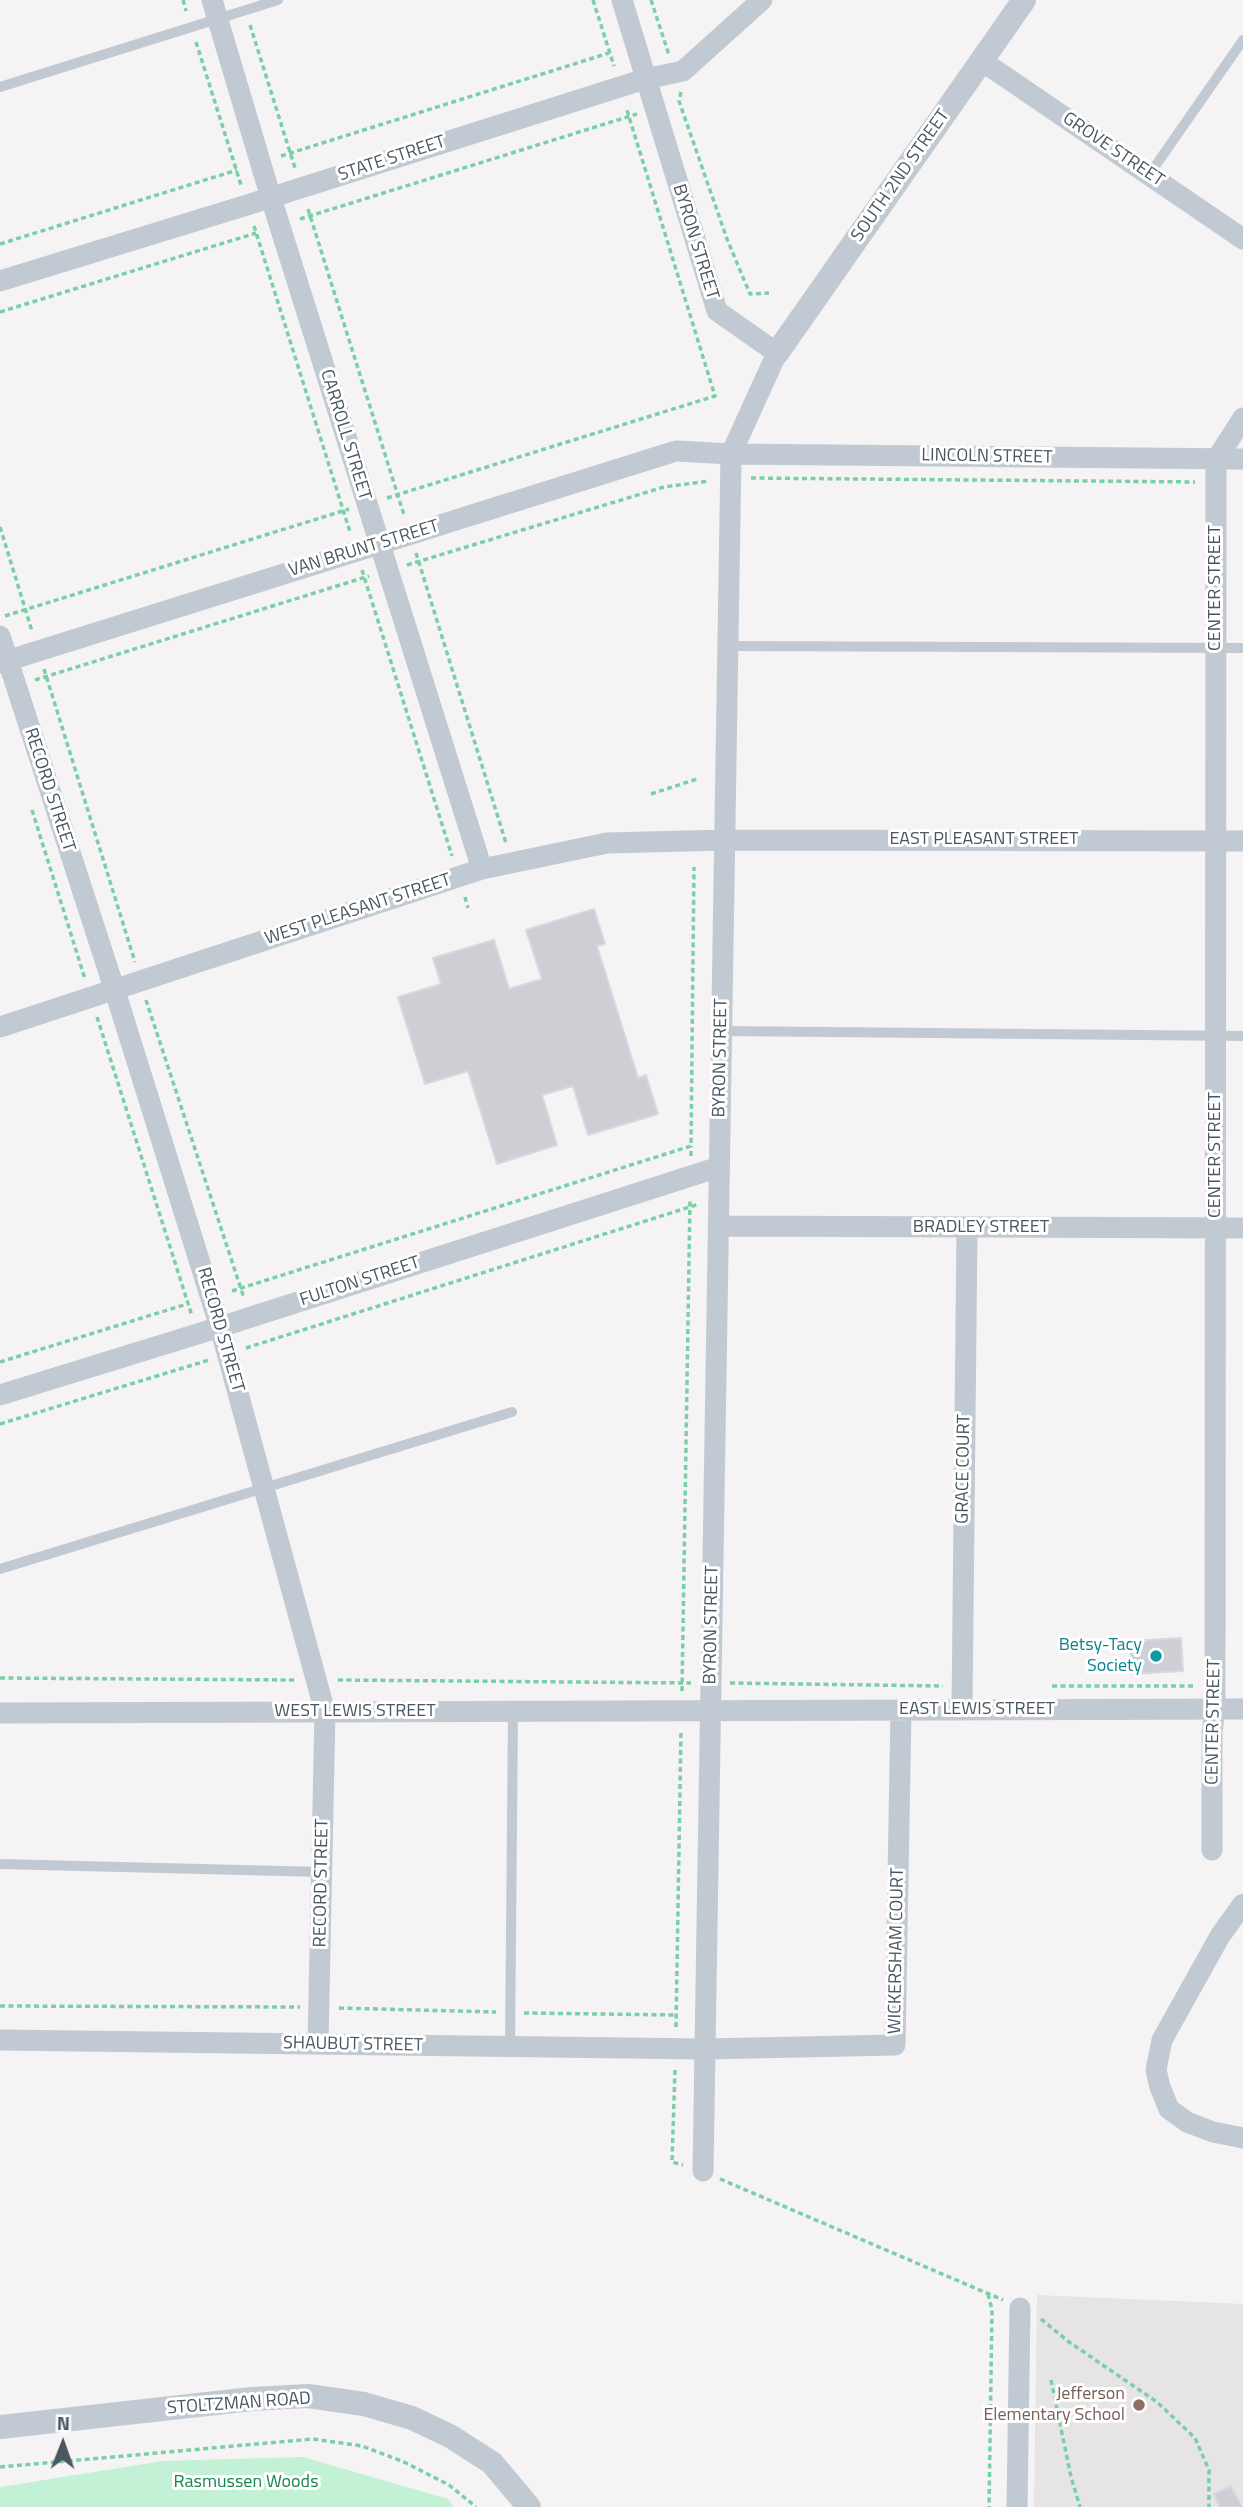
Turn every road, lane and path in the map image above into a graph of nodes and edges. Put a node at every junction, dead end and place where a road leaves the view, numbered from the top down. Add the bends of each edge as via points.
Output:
1 (183, 0) edge
2 (278, 0) edge
3 (593, 0) edge
4 (622, 0) edge
5 (651, 0) edge
6 (762, 0) edge
7 (1024, 0) edge
8 (214, 10) edge
9 (245, 10) junction
10 (191, 27) junction
11 (1243, 40) edge
12 (609, 53) junction
13 (982, 61) junction
14 (674, 73) junction
15 (645, 79) junction
16 (0, 87) edge
17 (620, 87) junction
18 (654, 109) junction
19 (629, 117) junction
20 (290, 153) junction
21 (260, 162) junction
22 (236, 170) junction
23 (1149, 175) junction
24 (301, 188) junction
25 (271, 198) junction
26 (247, 205) junction
27 (310, 216) junction
28 (280, 225) junction
29 (256, 233) junction
30 (1243, 239) edge
31 (0, 244) edge
32 (0, 281) edge
33 (769, 293) dead end
34 (0, 312) edge
35 (777, 353) junction
36 (1243, 418) edge
37 (731, 454) junction
38 (1243, 459) edge
39 (1216, 460) junction
40 (730, 478) junction
41 (1216, 483) junction
42 (398, 495) junction
43 (367, 504) junction
44 (344, 511) junction
45 (0, 527) edge
46 (410, 535) junction
47 (380, 544) junction
48 (356, 552) junction
49 (418, 562) junction
50 (388, 571) junction
51 (365, 578) junction
52 (26, 610) junction
53 (0, 617) edge
54 (0, 636) edge
55 (728, 646) junction
56 (1216, 648) junction
57 (1243, 648) edge
58 (38, 651) junction
59 (4, 662) edge
60 (46, 677) junction
61 (15, 686) junction
62 (697, 779) dead end
63 (651, 793) dead end
64 (29, 800) dead end
65 (724, 840) junction
66 (1217, 841) junction
67 (1243, 841) edge
68 (513, 863) junction
69 (694, 867) dead end
70 (482, 869) junction
71 (458, 877) junction
72 (468, 908) dead end
73 (141, 983) junction
74 (115, 991) junction
75 (92, 999) junction
76 (0, 1027) edge
77 (722, 1031) junction
78 (1216, 1036) junction
79 (1243, 1036) edge
80 (691, 1146) junction
81 (719, 1167) junction
82 (690, 1176) junction
83 (719, 1198) junction
84 (690, 1207) junction
85 (718, 1226) junction
86 (1216, 1228) junction
87 (1243, 1228) edge
88 (967, 1229) junction
89 (241, 1288) junction
90 (211, 1298) junction
91 (188, 1303) junction
92 (251, 1318) junction
93 (220, 1327) junction
94 (197, 1335) junction
95 (228, 1354) junction
96 (206, 1361) junction
97 (0, 1362) edge
98 (210, 1373) dead end
99 (0, 1395) edge
100 (512, 1412) dead end
101 (0, 1424) edge
102 (265, 1489) junction
103 (0, 1569) edge
104 (0, 1678) edge
105 (317, 1679) junction
106 (683, 1683) junction
107 (711, 1683) junction
108 (962, 1686) junction
109 (1051, 1686) dead end
110 (1215, 1686) junction
111 (1215, 1709) junction
112 (1243, 1709) edge
113 (901, 1710) junction
114 (962, 1710) junction
115 (682, 1711) junction
116 (711, 1711) junction
117 (326, 1712) junction
118 (513, 1712) junction
119 (0, 1713) edge
120 (1212, 1850) dead end
121 (0, 1864) edge
122 (322, 1872) junction
123 (1243, 1904) edge
124 (0, 2040) edge
125 (318, 2044) junction
126 (510, 2047) junction
127 (676, 2049) junction
128 (705, 2049) junction
129 (1243, 2138) edge
130 (703, 2171) junction
131 (988, 2294) junction
132 (1020, 2308) junction
133 (1051, 2381) dead end
134 (0, 2427) edge
135 (0, 2467) edge
136 (476, 2507) edge
137 (529, 2507) edge
138 (989, 2507) edge
139 (1017, 2507) edge
140 (1080, 2507) edge
141 (1209, 2507) edge

1 - 10 path
2 - 9 lane
3 - 12 path
4 - 15 street, BYRON STREET
5 - 14 path
6 - 14 street, STATE STREET via 683,71
7 - 13 street, SOUTH 2ND STREET
8 - 9 lane
8 - 10 lane
8 - 21 street, CARROLL STREET
9 - 20 path
10 - 16 lane
10 - 22 path
11 - 23 lane
12 - 17 path
12 - 20 path
13 - 23 street, GROVE STREET
13 - 35 street, SOUTH 2ND STREET
14 - 15 street, STATE STREET
14 - 33 path via 681,92 679,101 751,295
15 - 17 street, STATE STREET
15 - 18 street, BYRON STREET
17 - 19 path
17 - 24 street, STATE STREET
18 - 19 path
18 - 35 street, BYRON STREET via 717,311
19 - 27 path
19 - 42 path via 715,396
20 - 21 path
20 - 24 path
21 - 22 path
21 - 25 street, CARROLL STREET
22 - 26 path
22 - 31 path
23 - 30 street, GROVE STREET
24 - 25 street, STATE STREET
24 - 27 path
25 - 26 street, STATE STREET
25 - 28 street, CARROLL STREET
26 - 29 path
26 - 32 street, STATE STREET
27 - 28 path
27 - 42 path
28 - 29 path
28 - 43 street, CARROLL STREET
29 - 34 path
29 - 44 path
35 - 37 street, BYRON STREET
36 - 39 street
37 - 39 street, LINCOLN STREET
37 - 40 street, BYRON STREET
37 - 46 street, VAN BRUNT STREET via 676,451
38 - 39 street, LINCOLN STREET
39 - 41 street, CENTER STREET
40 - 41 path
40 - 49 path via 664,487
40 - 55 street, BYRON STREET
41 - 56 street, CENTER STREET
42 - 43 path
42 - 46 path
43 - 44 path
43 - 47 street, CARROLL STREET
44 - 48 path
44 - 52 path
45 - 52 path
46 - 47 street, VAN BRUNT STREET
46 - 49 path
47 - 48 street, VAN BRUNT STREET
47 - 50 street, CARROLL STREET
48 - 51 path
48 - 58 street, VAN BRUNT STREET
49 - 50 path
49 - 68 path
50 - 51 path
50 - 70 street, CARROLL STREET
51 - 60 path
51 - 71 path
52 - 53 path
52 - 58 path
54 - 59 street, RECORD STREET
55 - 56 lane
55 - 65 street, BYRON STREET
56 - 57 lane
56 - 66 street, CENTER STREET
58 - 59 street, VAN BRUNT STREET
58 - 60 path
59 - 61 street, RECORD STREET
60 - 61 path
60 - 73 path
61 - 74 street, RECORD STREET
62 - 63 path
64 - 75 path
65 - 66 street, EAST PLEASANT STREET
65 - 68 street, WEST PLEASANT STREET via 607,843
65 - 77 street, BYRON STREET
66 - 67 street, EAST PLEASANT STREET
66 - 78 street, CENTER STREET
68 - 70 street, WEST PLEASANT STREET
69 - 80 path
70 - 71 street, WEST PLEASANT STREET
71 - 72 path
71 - 73 street, WEST PLEASANT STREET
73 - 74 street, WEST PLEASANT STREET
73 - 89 path
74 - 75 street, WEST PLEASANT STREET
74 - 90 street, RECORD STREET
75 - 76 street, WEST PLEASANT STREET
75 - 91 path
77 - 78 lane
77 - 81 street, BYRON STREET
78 - 79 lane
78 - 86 street, CENTER STREET
80 - 82 path
80 - 89 path
81 - 82 street, FULTON STREET
81 - 83 street, BYRON STREET
82 - 84 path
82 - 92 street, FULTON STREET
83 - 84 path
83 - 85 street, BYRON STREET
84 - 95 path
84 - 106 path
85 - 88 street, BRADLEY STREET
85 - 107 street, BYRON STREET
86 - 87 street, BRADLEY STREET
86 - 88 street, BRADLEY STREET
86 - 110 street, CENTER STREET
88 - 108 street, GRACE COURT
89 - 90 path
89 - 92 path
90 - 91 path
90 - 93 street, RECORD STREET
91 - 94 path
91 - 97 path
92 - 93 street, FULTON STREET
93 - 94 street, FULTON STREET
93 - 95 street, RECORD STREET
94 - 99 street, FULTON STREET
95 - 96 path
95 - 102 street, RECORD STREET
96 - 98 path
96 - 101 path
100 - 102 lane
102 - 103 lane
102 - 105 street, RECORD STREET
104 - 105 path
105 - 106 path
105 - 117 street, RECORD STREET
106 - 107 path
106 - 115 path
107 - 108 path
107 - 116 street, BYRON STREET
108 - 114 street, GRACE COURT
109 - 110 path
110 - 111 street, CENTER STREET
111 - 112 street, EAST LEWIS STREET
111 - 114 street, EAST LEWIS STREET
111 - 120 street, CENTER STREET
113 - 114 street, EAST LEWIS STREET
113 - 116 street, EAST LEWIS STREET
113 - 128 street, WICKERSHAM COURT via 895,2045
115 - 116 street, WEST LEWIS STREET
115 - 118 street, WEST LEWIS STREET
115 - 127 path
116 - 128 street, BYRON STREET
117 - 118 street, WEST LEWIS STREET
117 - 119 street, WEST LEWIS STREET
117 - 122 street, RECORD STREET
118 - 126 lane
121 - 122 lane
122 - 125 street, RECORD STREET
123 - 129 street via 1161,2040 1156,2070 1169,2109 1187,2122
124 - 125 street, SHAUBUT STREET
125 - 126 street, SHAUBUT STREET
126 - 127 street, SHAUBUT STREET
127 - 128 street, SHAUBUT STREET
127 - 130 path via 672,2162
128 - 130 street, BYRON STREET
130 - 131 path
131 - 132 path
131 - 138 path via 992,2310
132 - 139 street
132 - 141 path via 1046,2321 1157,2402 1195,2438 1209,2470
133 - 140 path
134 - 137 street, STOLTZMAN ROAD via 253,2399 308,2396 364,2404 450,2435 492,2463
135 - 136 path via 313,2439 362,2446 404,2462 449,2485

